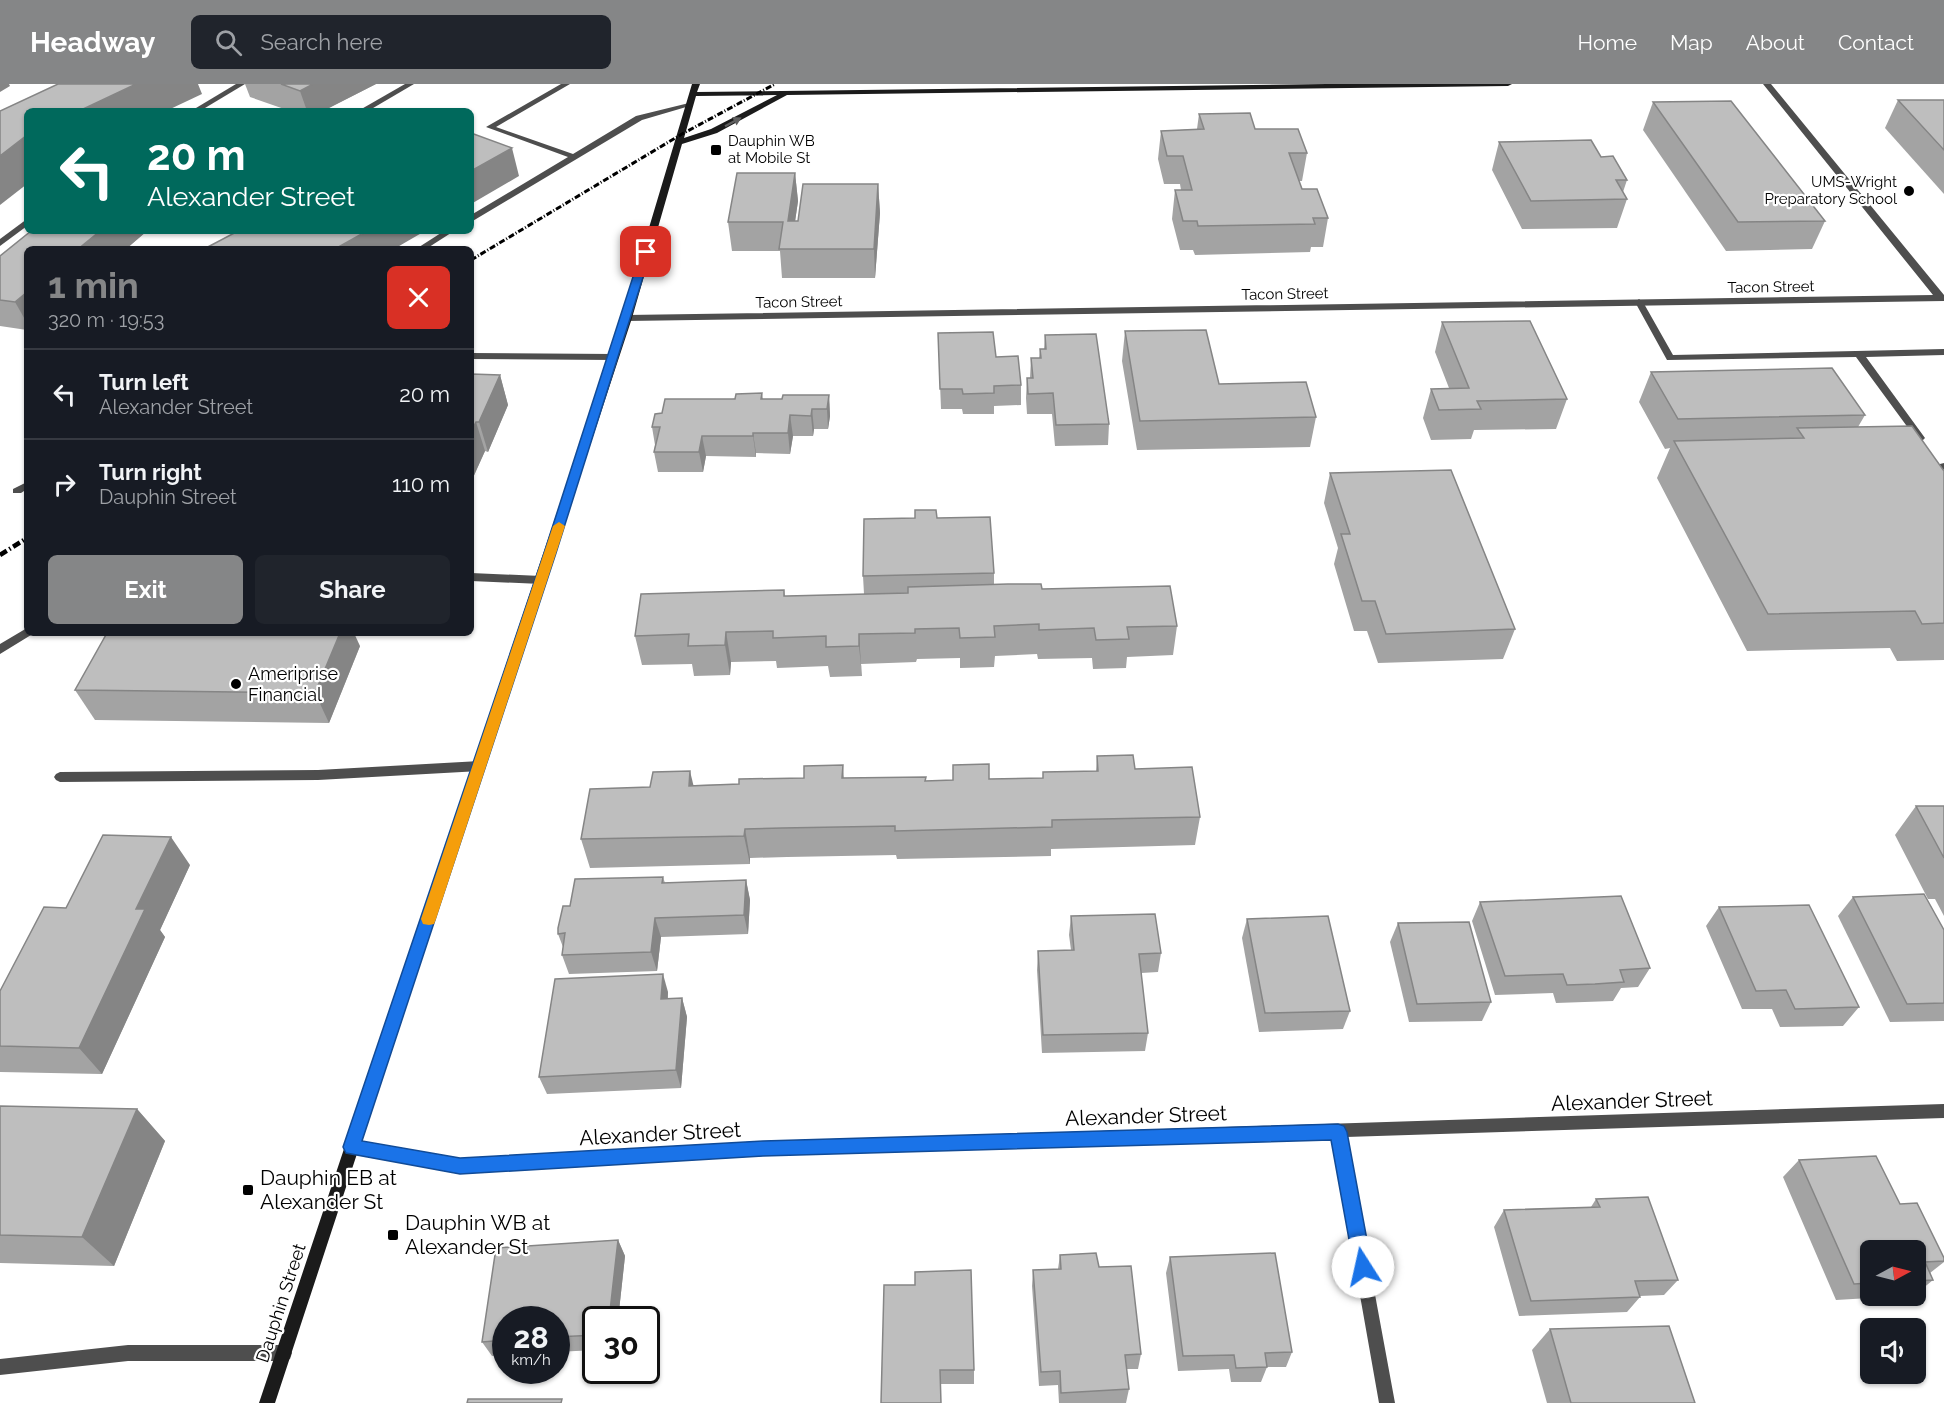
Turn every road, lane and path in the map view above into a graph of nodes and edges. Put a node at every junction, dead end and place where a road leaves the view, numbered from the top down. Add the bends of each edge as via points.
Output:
1 (242, 84) edge
2 (410, 84) edge
3 (566, 84) edge
4 (1508, 84) edge
5 (1767, 84) edge
6 (1073, 88) edge
7 (693, 94) edge
8 (785, 94) junction
9 (200, 108) edge
10 (367, 108) edge
11 (678, 142) junction
12 (574, 157) junction
13 (474, 217) edge
14 (24, 224) edge
15 (445, 234) edge
16 (0, 243) edge
17 (425, 246) edge
18 (1943, 300) edge
19 (1638, 302) junction
20 (627, 318) junction
21 (1944, 352) edge
22 (1859, 354) junction
23 (474, 356) edge
24 (614, 357) junction
25 (1923, 442) edge
26 (474, 577) edge
27 (541, 580) junction
28 (24, 634) edge
29 (0, 650) edge
30 (480, 766) junction
31 (60, 777) dead end
32 (1944, 1112) edge
33 (1338, 1132) junction
34 (352, 1147) junction
35 (284, 1353) junction
36 (0, 1367) edge
37 (267, 1403) edge
38 (1387, 1403) edge

1 - 9 street
2 - 10 street
3 - 12 street via 490,127
4 - 6 main road
5 - 18 street
6 - 8 main road
7 - 8 main road
7 - 11 main road, Dauphin Street
7 - 12 street via 639,118
11 -> 8 main road via 714,131
11 - 20 main road, Dauphin Street
12 - 13 street
14 - 16 street
15 - 17 street
18 - 19 street, Tacon Street
19 - 20 street, Tacon Street
19 - 22 street via 1670,358
20 - 24 main road, Dauphin Street
21 - 22 street
22 - 25 street
23 - 24 street
24 - 27 main road, Dauphin Street
26 - 27 street
27 - 30 main road, Dauphin Street
28 - 29 street
30 - 31 street via 318,775
30 - 34 main road, Dauphin Street
32 - 33 street, Alexander Street
33 - 34 street, Alexander Street via 763,1149 460,1166
33 - 38 street
34 - 35 main road, Dauphin Street
35 - 36 street via 128,1353
35 - 37 main road, Dauphin Street

